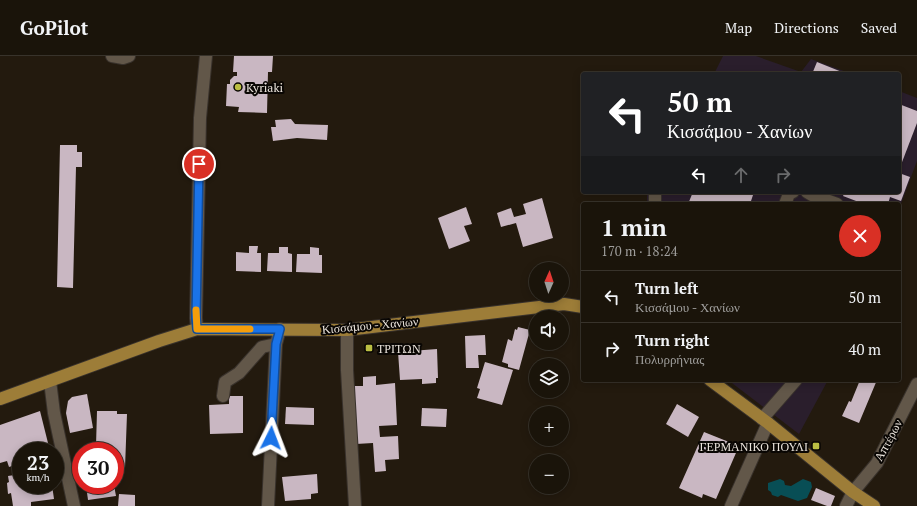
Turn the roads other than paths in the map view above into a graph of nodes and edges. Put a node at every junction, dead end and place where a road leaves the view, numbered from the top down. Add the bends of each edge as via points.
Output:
1 (112, 56) edge
2 (129, 56) edge
3 (206, 56) edge
4 (810, 194) edge
5 (831, 202) edge
6 (581, 307) edge
7 (197, 329) junction
8 (280, 329) junction
9 (347, 330) junction
10 (276, 344) junction
11 (50, 381) junction
12 (715, 382) edge
13 (794, 382) edge
14 (917, 384) edge
15 (223, 396) dead end
16 (0, 399) edge
17 (765, 421) junction
18 (853, 492) junction
19 (74, 506) edge
20 (268, 506) edge
21 (355, 506) edge
22 (731, 506) edge
23 (846, 506) edge
24 (874, 506) edge

1 - 2 street
3 - 7 street via 200,118
4 - 5 street
6 - 9 main road, Κισσάμου - Χανίων via 564,304
7 - 8 main road, Κισσάμου - Χανίων
7 - 11 main road, Κισσάμου - Χανίων
8 - 9 main road, Κισσάμου - Χανίων
8 - 10 street
9 - 21 street
10 - 15 street via 262,347 239,373 224,382
10 - 20 street
11 - 16 main road, Κισσάμου - Χανίων
11 - 19 street via 54,413
12 - 17 main road
13 - 17 street
14 - 18 street, Απτέρων via 877,463
17 - 18 main road
17 - 22 street
18 - 23 street, Απτέρων
18 - 24 main road

